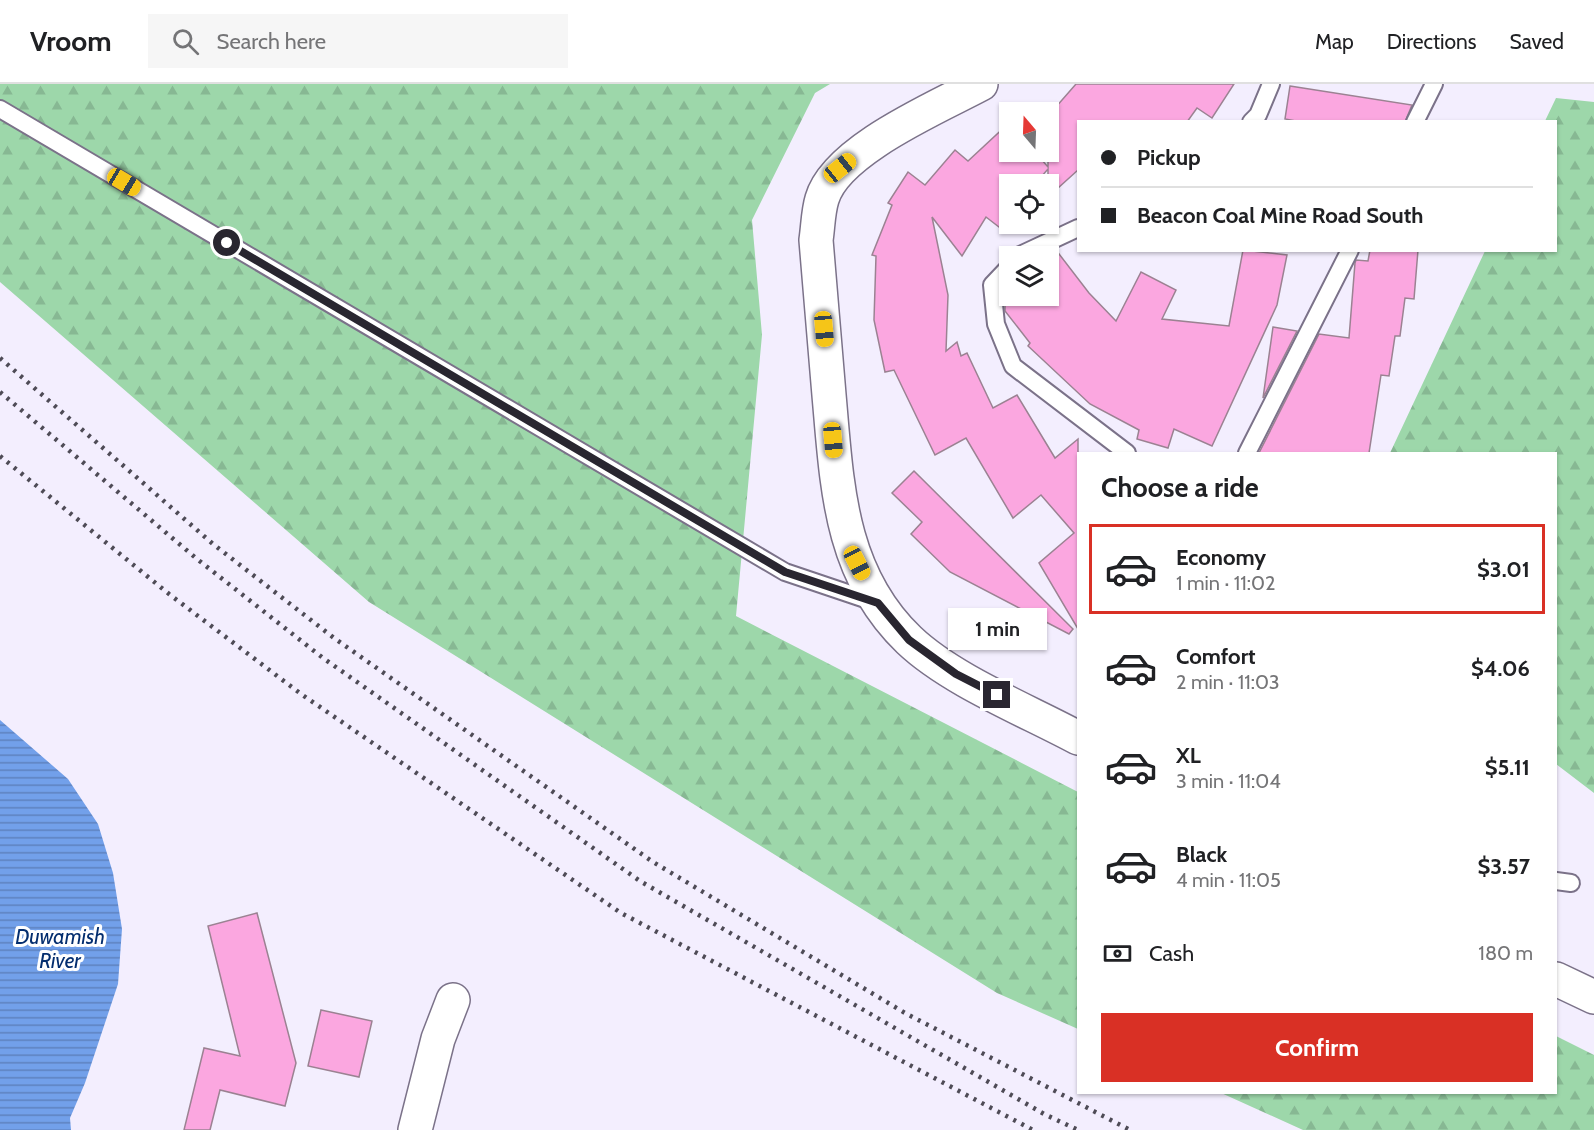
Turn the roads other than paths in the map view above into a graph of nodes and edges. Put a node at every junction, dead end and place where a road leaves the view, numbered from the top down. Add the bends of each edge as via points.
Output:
1 (981, 84) edge
2 (1271, 84) edge
3 (1434, 84) edge
4 (0, 109) edge
5 (1253, 120) edge
6 (1416, 120) edge
7 (1077, 228) edge
8 (1039, 246) edge
9 (1349, 252) edge
10 (999, 278) edge
11 (1126, 452) edge
12 (1248, 452) edge
13 (878, 603) junction
14 (1077, 737) edge
15 (1557, 978) edge
16 (1594, 997) edge
17 (453, 1000) dead end
18 (415, 1130) edge

1 - 13 street via 869,145 840,168 822,197 816,240 839,506 857,563
2 - 5 lane
3 - 6 lane
4 - 13 lane via 785,572
7 - 8 lane
9 - 12 lane
10 - 11 lane via 992,285 996,324 1013,366
13 - 14 street via 909,640 956,674
15 - 16 street
17 - 18 street via 438,1039

